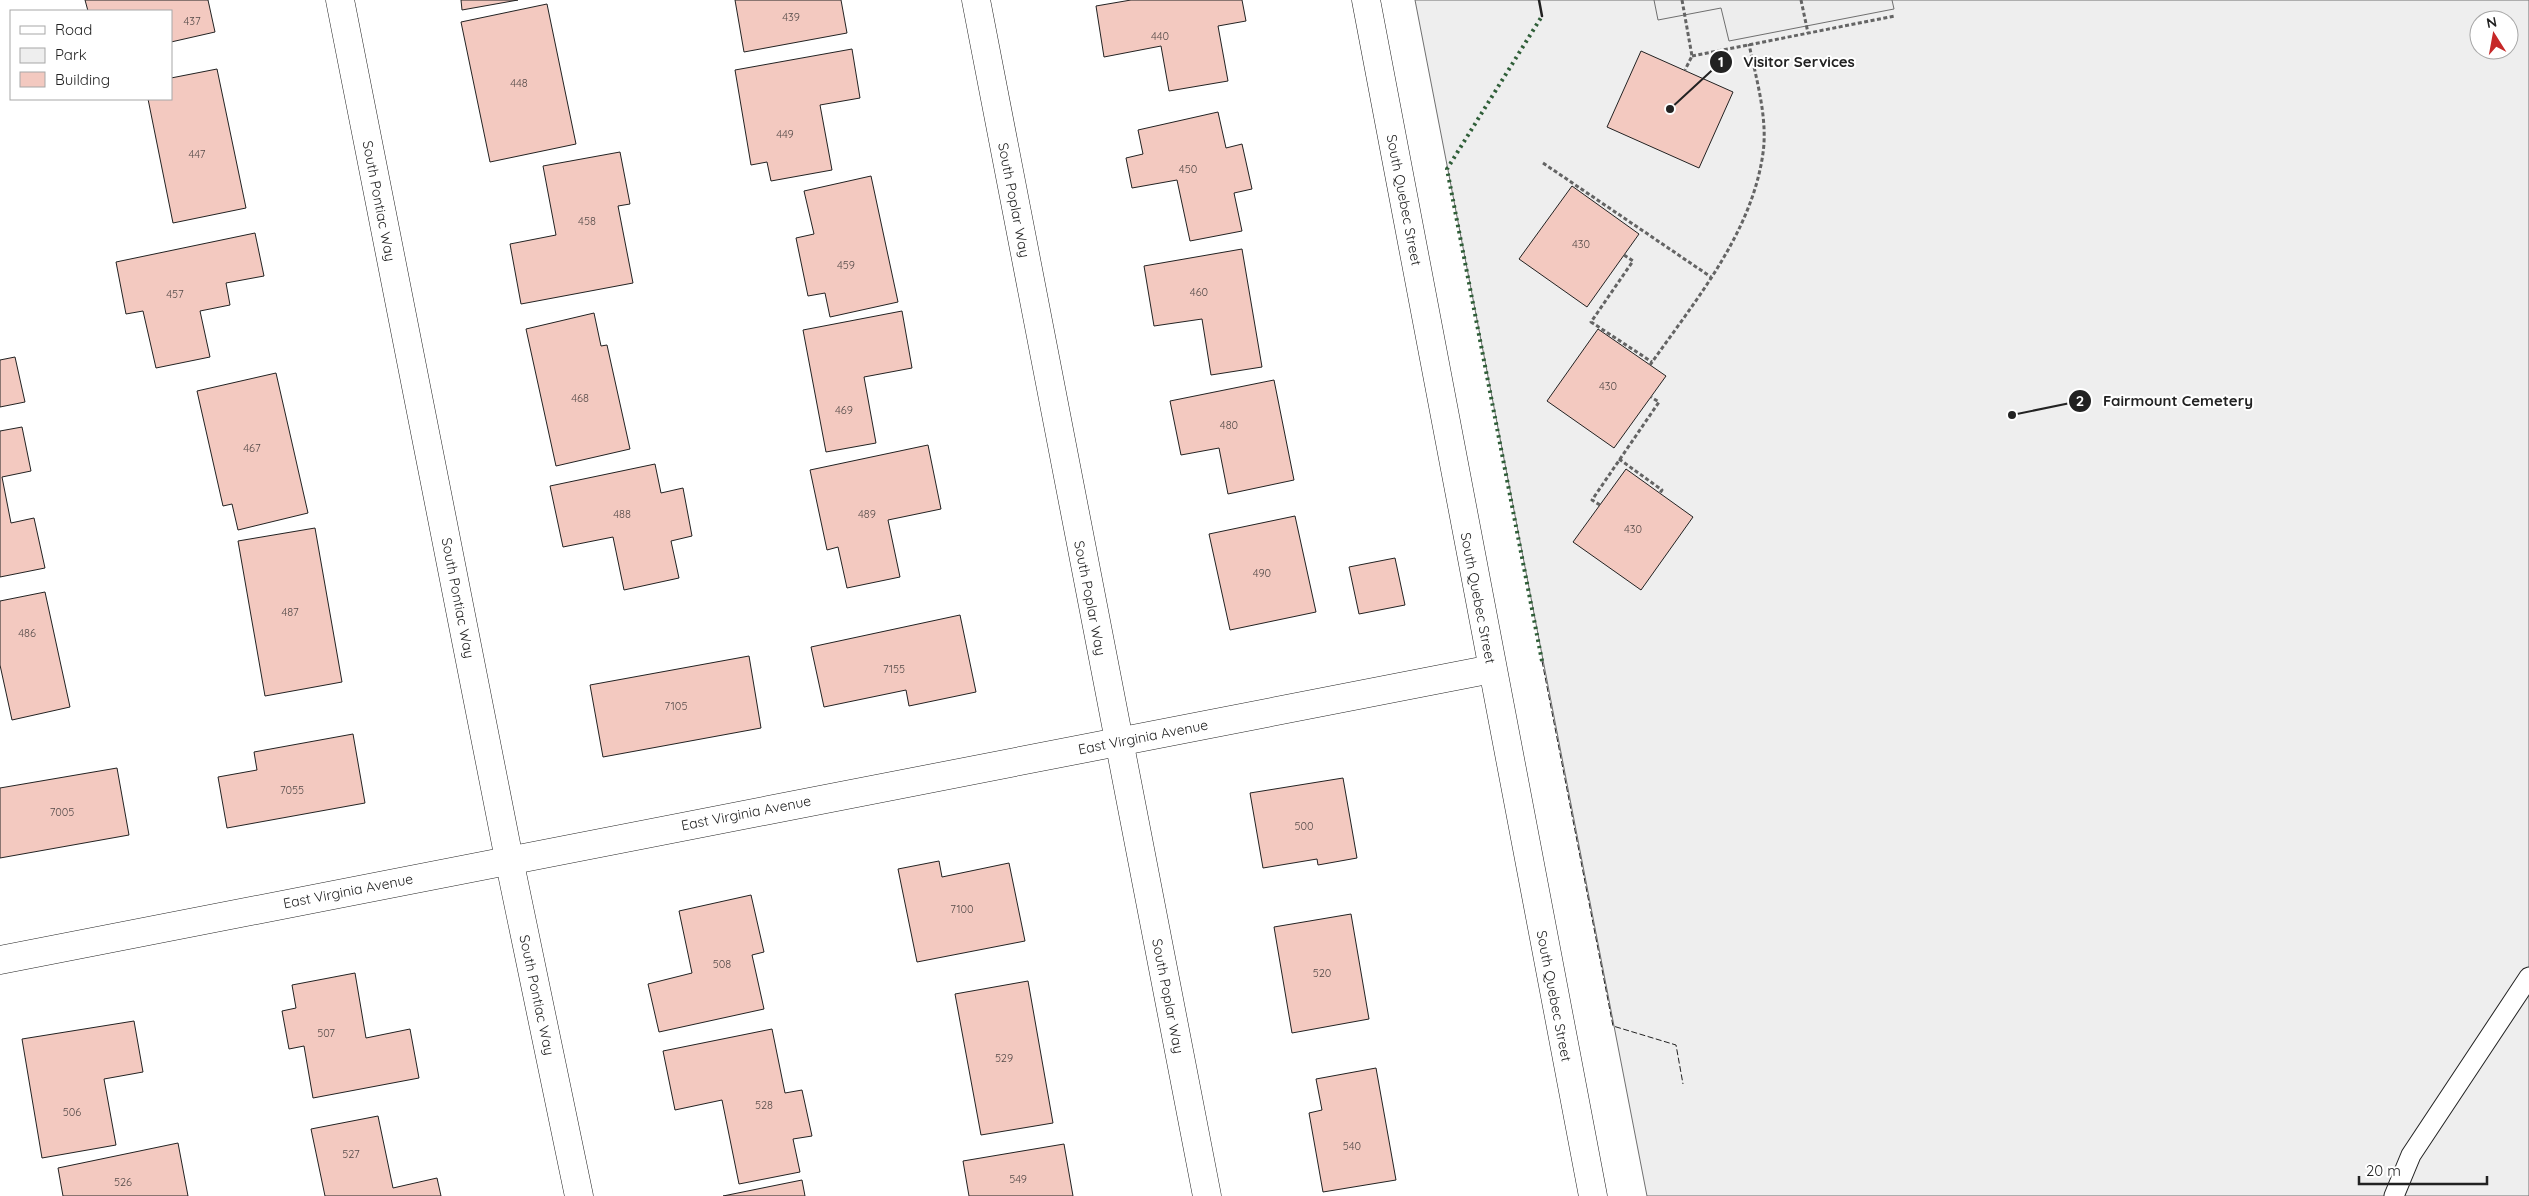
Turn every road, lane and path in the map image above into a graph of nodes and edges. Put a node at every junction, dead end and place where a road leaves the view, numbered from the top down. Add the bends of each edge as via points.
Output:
1 (340, 0) edge
2 (976, 0) edge
3 (1366, 0) edge
4 (1682, 0) edge
5 (1801, 0) edge
6 (1895, 16) dead end
7 (1808, 33) junction
8 (1749, 44) junction
9 (1692, 56) junction
10 (1685, 70) dead end
11 (1543, 164) dead end
12 (1624, 254) dead end
13 (1712, 277) junction
14 (1651, 396) dead end
15 (1619, 459) junction
16 (1660, 493) dead end
17 (1600, 505) dead end
18 (1492, 669) junction
19 (1118, 742) junction
20 (509, 859) junction
21 (0, 960) edge
22 (2529, 977) edge
23 (579, 1196) edge
24 (1207, 1196) edge
25 (1592, 1196) edge
26 (2394, 1196) edge

1 - 20 street, South Pontiac Way
2 - 19 street, South Poplar Way
3 - 18 street, South Quebec Street
4 - 9 path
5 - 7 path
6 - 7 path
7 - 8 path
8 - 9 path
8 - 13 path via 1762,119 1763,152 1748,210
9 - 10 path
11 - 13 path
12 - 13 path via 1633,261 1591,322 1651,364
14 - 15 path via 1659,402
15 - 16 path via 1662,490
15 - 17 path via 1592,500
18 - 19 street, East Virginia Avenue
18 - 25 street, South Quebec Street
19 - 20 street, East Virginia Avenue
19 - 24 street, South Poplar Way
20 - 21 street, East Virginia Avenue
20 - 23 street, South Pontiac Way
22 - 26 lane via 2411,1155

